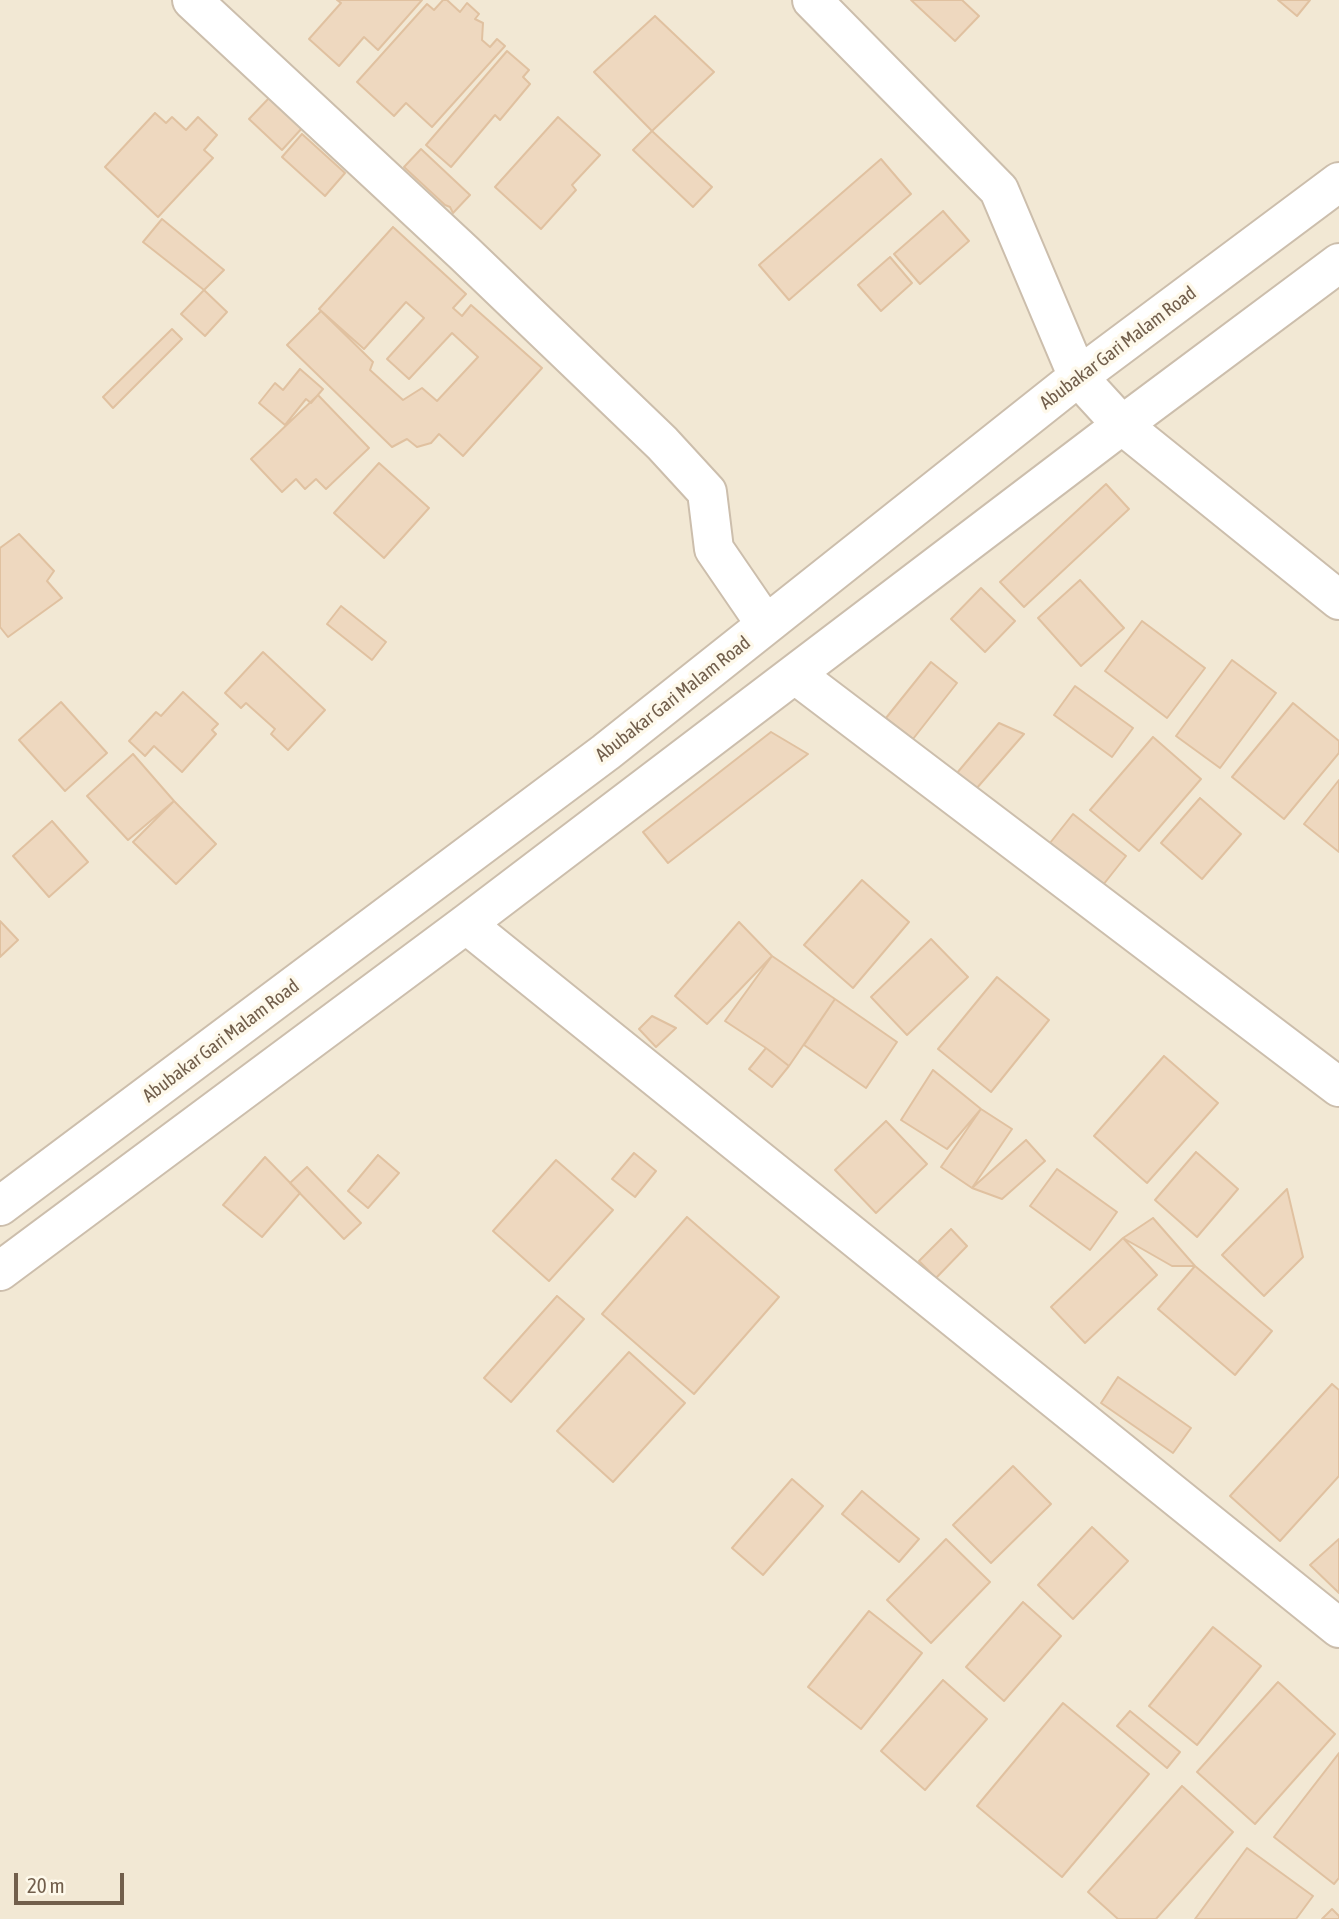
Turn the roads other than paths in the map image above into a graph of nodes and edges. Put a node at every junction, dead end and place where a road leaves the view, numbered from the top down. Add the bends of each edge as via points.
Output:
1 (192, 0) edge
2 (812, 0) edge
3 (1339, 182) edge
4 (1339, 263) edge
5 (1077, 377) junction
6 (1122, 425) junction
7 (1339, 600) edge
8 (766, 625) junction
9 (796, 676) junction
10 (466, 924) junction
11 (1339, 1087) edge
12 (0, 1206) edge
13 (0, 1271) edge
14 (1339, 1628) edge

1 - 8 street via 662,443 707,492 714,550
2 - 5 street via 999,190
3 - 5 street, Abubakar Gari Malam Road
4 - 6 street
5 - 6 street
5 - 8 street, Abubakar Gari Malam Road
6 - 7 street
6 - 9 street
8 - 12 street, Abubakar Gari Malam Road via 606,752
9 - 10 street
9 - 11 street
10 - 13 street
10 - 14 street

